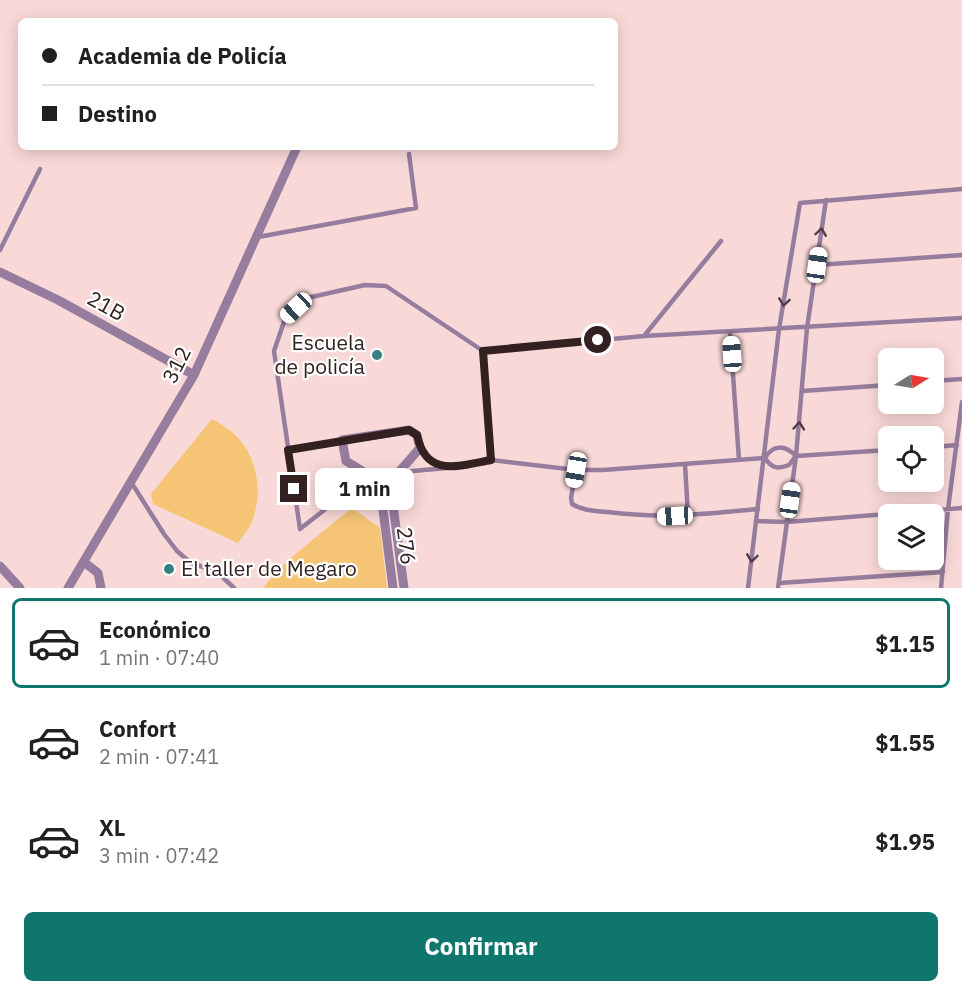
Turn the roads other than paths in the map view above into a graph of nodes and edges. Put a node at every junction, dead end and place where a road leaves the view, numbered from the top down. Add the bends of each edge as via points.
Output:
1 (296, 150) edge
2 (409, 153) dead end
3 (40, 169) dead end
4 (962, 189) edge
5 (826, 200) junction
6 (256, 237) junction
7 (721, 241) dead end
8 (0, 250) edge
9 (962, 255) edge
10 (817, 265) junction
11 (0, 272) edge
12 (962, 318) edge
13 (807, 328) junction
14 (779, 329) junction
15 (730, 332) junction
16 (644, 336) junction
17 (483, 351) junction
18 (194, 375) junction
19 (962, 379) edge
20 (944, 380) edge
21 (878, 386) edge
22 (802, 391) junction
23 (962, 402) edge
24 (342, 440) junction
25 (957, 445) junction
26 (944, 446) edge
27 (420, 448) junction
28 (288, 450) junction
29 (878, 451) edge
30 (796, 456) junction
31 (765, 458) junction
32 (491, 460) junction
33 (739, 460) junction
34 (685, 464) junction
35 (447, 468) junction
36 (576, 470) junction
37 (398, 473) junction
38 (369, 475) junction
39 (131, 482) junction
40 (962, 508) edge
41 (758, 509) junction
42 (948, 509) junction
43 (688, 515) junction
44 (757, 521) junction
45 (787, 522) junction
46 (84, 562) junction
47 (0, 566) edge
48 (943, 572) junction
49 (778, 586) edge
50 (20, 588) edge
51 (68, 588) edge
52 (101, 588) edge
53 (234, 588) edge
54 (393, 588) edge
55 (404, 588) edge
56 (748, 588) edge
57 (941, 588) edge

1 - 6 street, 312
2 - 6 lane via 416,208
3 - 8 lane
4 - 5 lane
10 -> 5 lane
5 -> 14 lane via 800,203
6 - 18 street, 312
7 - 16 lane
9 - 10 lane
10 - 13 lane
11 - 18 street, 21B
12 - 13 lane
13 - 14 lane
13 - 22 lane
14 - 15 lane
14 - 31 lane
15 - 16 lane
15 - 33 lane
16 - 17 lane
17 - 28 lane via 386,286 365,285 306,298 285,318 274,351
17 - 32 lane
18 - 39 street, 312
19 - 20 lane
21 - 22 lane
30 -> 22 lane
23 - 25 lane
24 - 27 street via 409,430 417,435
24 - 28 lane
24 - 38 street via 346,461
25 - 26 lane
25 - 42 lane
27 - 35 lane via 427,459
27 - 37 street
28 - 38 lane via 300,529
29 - 30 lane
30 - 31 lane via 782,447 774,448
30 - 31 lane via 789,465 778,468
30 - 45 lane
31 - 33 lane
31 - 41 lane
32 - 35 lane
32 - 36 lane
33 - 34 lane
34 - 36 lane
34 - 43 lane
35 - 37 lane
36 - 43 lane via 571,498 572,504 582,509 642,517
37 - 38 street
37 - 55 street, 276 via 393,505
38 - 54 street, 276 via 382,502
39 - 46 street, 312
39 - 53 lane via 177,551 191,563 216,571
40 - 42 lane
41 - 43 lane
41 - 44 lane
42 - 45 lane
42 - 48 lane
44 - 45 lane
44 -> 56 lane
45 - 49 lane
46 - 51 street, 312
46 - 52 street via 98,573
47 - 50 street
48 - 49 lane
48 - 57 lane

